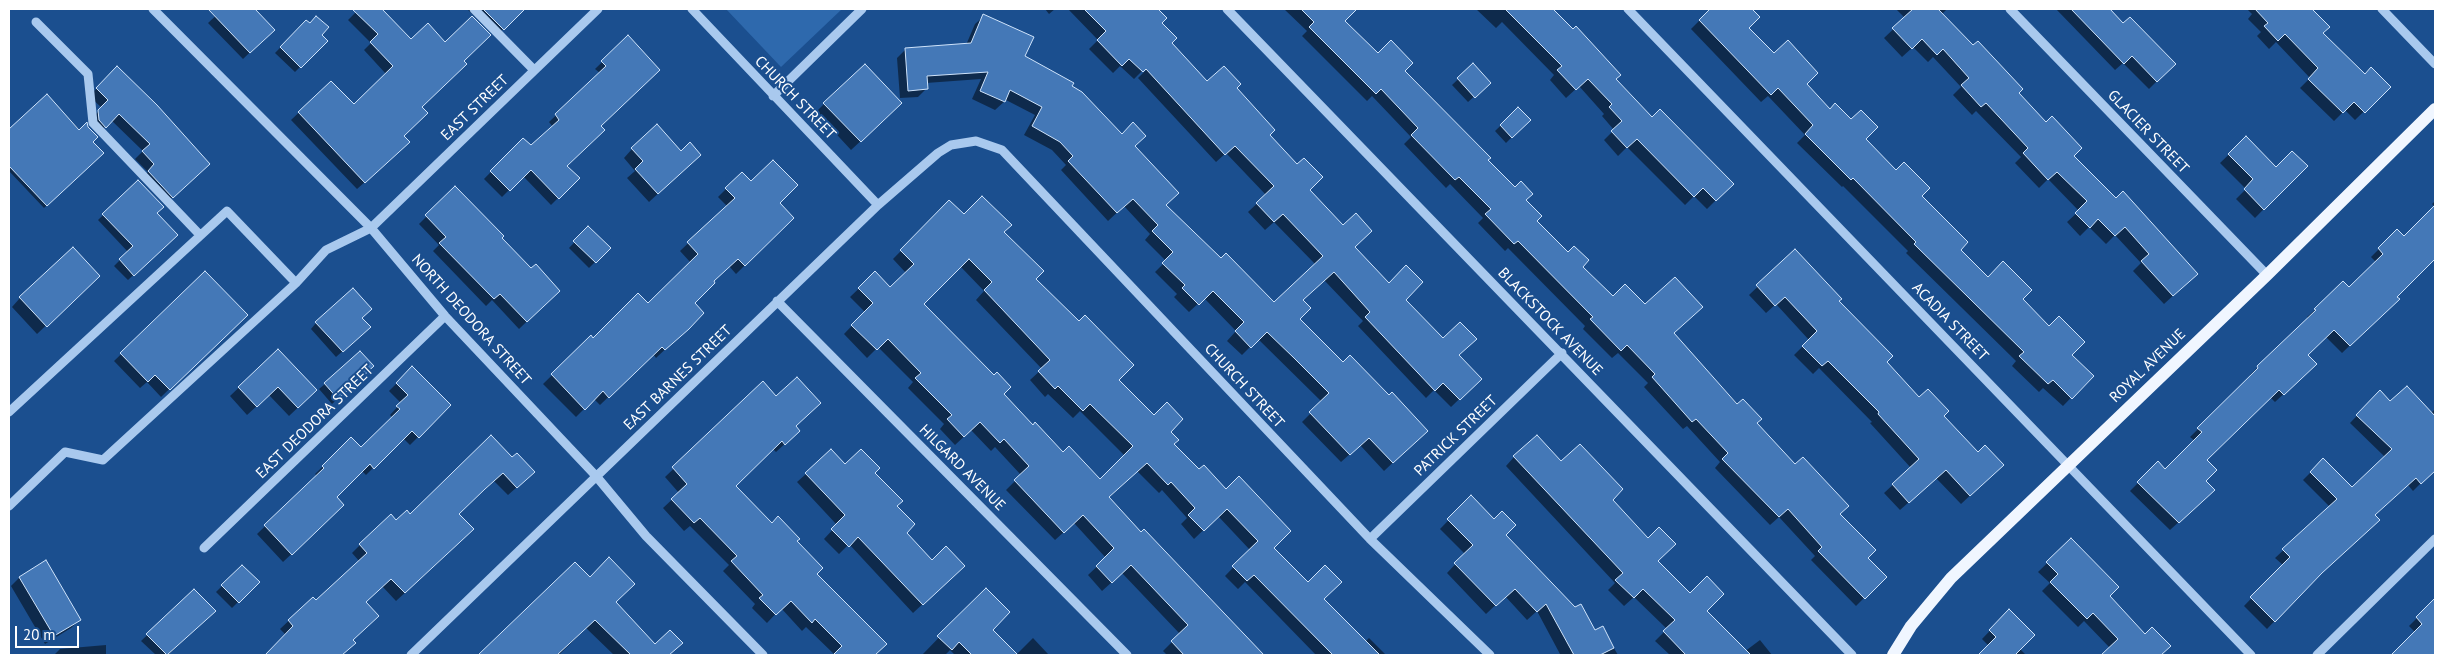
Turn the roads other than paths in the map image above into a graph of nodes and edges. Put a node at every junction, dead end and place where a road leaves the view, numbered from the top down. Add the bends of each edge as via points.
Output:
1 (153, 9) edge
2 (474, 9) edge
3 (598, 9) edge
4 (692, 9) edge
5 (862, 9) edge
6 (1227, 9) edge
7 (1628, 9) edge
8 (2010, 9) edge
9 (2382, 9) edge
10 (36, 22) dead end
11 (2435, 64) edge
12 (534, 70) junction
13 (773, 96) junction
14 (2435, 110) edge
15 (976, 141) joint
16 (878, 205) junction
17 (371, 228) junction
18 (200, 234) junction
19 (2267, 275) junction
20 (296, 283) junction
21 (777, 300) junction
22 (445, 316) junction
23 (1562, 354) junction
24 (9, 412) edge
25 (2068, 465) junction
26 (596, 476) junction
27 (9, 506) edge
28 (1370, 539) junction
29 (2435, 539) edge
30 (204, 548) dead end
31 (411, 655) edge
32 (763, 655) edge
33 (1127, 655) edge
34 (1490, 655) edge
35 (1852, 655) edge
36 (1893, 655) edge
37 (2251, 655) edge
38 (2317, 655) edge

1 - 17 street, NORTH DEODORA STREET
2 - 12 street
3 - 12 street, EAST STREET
4 - 13 street, CHURCH STREET
5 - 13 street
6 - 23 street, BLACKSTOCK AVENUE
7 - 25 street, ACADIA STREET
8 - 19 street, GLACIER STREET
9 - 11 street
10 - 18 street via 88,74 93,123
12 - 17 street, EAST STREET
13 - 16 street, CHURCH STREET
14 - 19 main road, ROYAL AVENUE
15 - 16 street, EAST BARNES STREET via 951,145 938,153
15 - 28 street, CHURCH STREET via 1002,150
16 - 21 street, EAST BARNES STREET
17 - 20 street, EAST STREET via 326,250
17 - 22 street, NORTH DEODORA STREET
18 - 20 street via 227,211
18 - 24 street
19 - 25 main road, ROYAL AVENUE
20 - 27 street, EAST STREET via 103,460 65,452
21 - 26 street, EAST BARNES STREET
21 - 33 street, HILGARD AVENUE
22 - 26 street, NORTH DEODORA STREET
22 - 30 street, EAST DEODORA STREET
23 - 28 street, PATRICK STREET
23 - 35 street, BLACKSTOCK AVENUE
25 - 36 main road, ROYAL AVENUE via 1951,578 1911,626
25 - 37 street, ACADIA STREET
26 - 31 street, EAST BARNES STREET
26 - 32 street, NORTH DEODORA STREET via 646,536
28 - 34 street, CHURCH STREET
29 - 38 street

